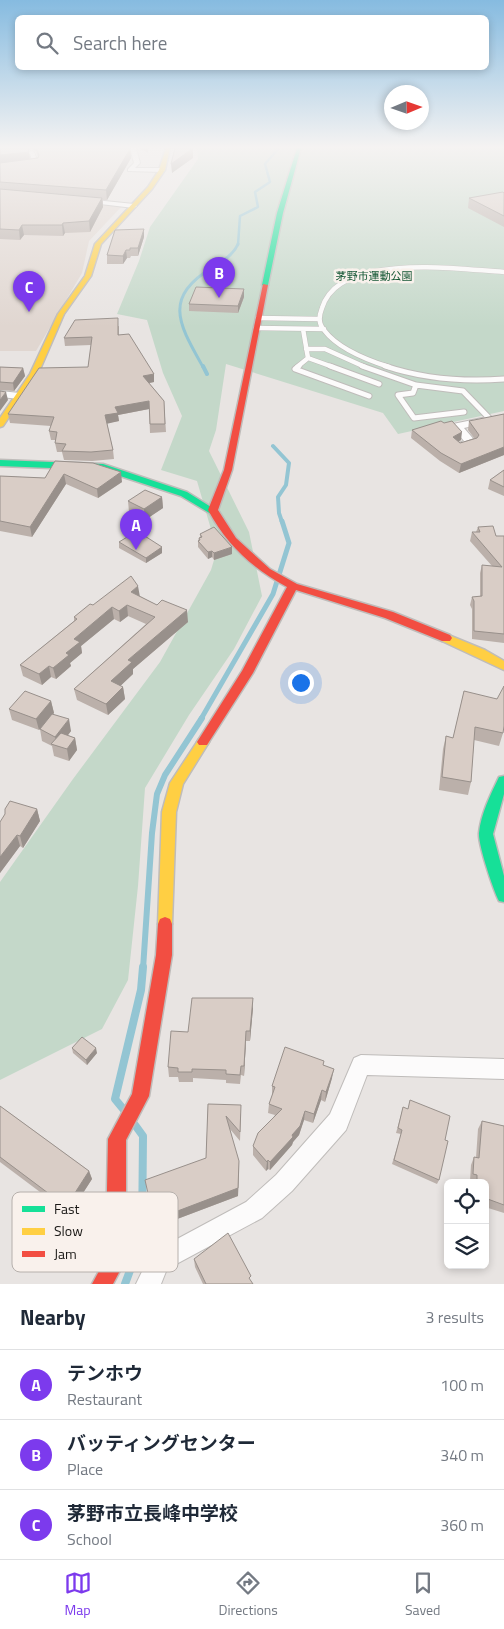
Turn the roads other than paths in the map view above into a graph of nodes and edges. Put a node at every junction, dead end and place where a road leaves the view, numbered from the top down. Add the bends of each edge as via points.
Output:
1 (132, 208) edge
2 (281, 208) edge
3 (504, 272) edge
4 (319, 319) junction
5 (257, 323) junction
6 (303, 329) junction
7 (324, 329) junction
8 (306, 349) junction
9 (308, 358) junction
10 (504, 379) edge
11 (379, 384) dead end
12 (416, 385) junction
13 (0, 394) edge
14 (20, 396) junction
15 (369, 396) dead end
16 (464, 412) dead end
17 (503, 417) edge
18 (490, 419) junction
19 (0, 424) edge
20 (458, 446) edge
21 (0, 463) edge
22 (213, 510) junction
23 (293, 586) junction
24 (504, 666) edge
25 (504, 781) edge
26 (504, 896) edge
27 (504, 1069) edge
28 (116, 1192) edge
29 (178, 1251) edge
30 (154, 1272) edge
31 (148, 1284) edge

1 - 14 street via 98,244 88,276 61,314 34,374
2 - 5 street
3 - 4 lane via 404,268 373,271 333,289 324,300
4 - 5 lane
4 - 7 lane
5 - 6 lane
5 - 22 street via 228,470
6 - 7 lane
6 - 8 lane
7 - 10 lane via 332,339 351,351 395,369 467,381
8 - 9 lane
8 - 12 lane via 325,349
9 - 11 lane
9 - 15 lane via 295,369
12 - 16 lane via 413,393 398,395 414,418
12 - 18 lane via 463,391
13 - 14 street
14 - 19 street
17 - 18 street
18 - 20 street via 456,426 471,442
21 - 22 street via 103,467 184,494
22 - 23 street via 232,540 266,571
23 - 24 street via 389,615 481,653
23 - 28 street via 247,674 178,783 169,812 164,955 138,1099 117,1139
25 - 26 street via 494,801 486,834
27 - 29 street via 361,1065 338,1122 284,1183 254,1210
30 - 31 street

